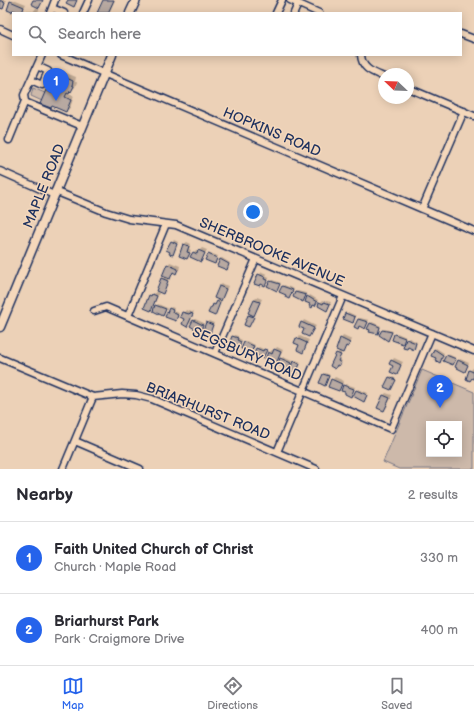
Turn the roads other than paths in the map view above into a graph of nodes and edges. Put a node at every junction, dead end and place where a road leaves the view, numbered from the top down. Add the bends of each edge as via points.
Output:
1 (55, 0) edge
2 (89, 0) edge
3 (136, 0) edge
4 (282, 0) edge
5 (290, 0) edge
6 (298, 4) junction
7 (51, 10) edge
8 (83, 12) edge
9 (130, 12) edge
10 (276, 12) edge
11 (294, 12) edge
12 (317, 12) edge
13 (0, 29) edge
14 (462, 34) edge
15 (12, 35) edge
16 (474, 39) edge
17 (42, 56) edge
18 (63, 56) edge
19 (112, 56) edge
20 (361, 56) edge
21 (37, 66) junction
22 (104, 73) junction
23 (378, 75) edge
24 (30, 80) junction
25 (414, 90) edge
26 (25, 100) junction
27 (464, 111) junction
28 (474, 116) edge
29 (82, 126) junction
30 (9, 140) dead end
31 (0, 171) edge
32 (55, 193) junction
33 (422, 209) junction
34 (166, 224) junction
35 (474, 231) edge
36 (256, 259) junction
37 (343, 296) junction
38 (94, 311) dead end
39 (128, 316) junction
40 (0, 327) edge
41 (432, 333) junction
42 (474, 351) edge
43 (215, 353) junction
44 (0, 358) edge
45 (303, 391) junction
46 (93, 397) junction
47 (75, 441) junction
48 (277, 452) junction
49 (63, 469) edge
50 (140, 469) edge
51 (316, 469) edge

1 - 7 street
2 - 8 street
3 - 9 main road
4 - 10 street
5 - 6 street
6 - 11 street
6 - 12 street
13 - 15 street
14 - 16 street
17 - 21 street
18 - 22 street, HOPKINS ROAD
19 - 22 main road, MAPLE ROAD
20 - 23 street via 366,68
21 - 24 street
21 - 24 street via 48,71 42,85
22 - 29 main road, MAPLE ROAD
22 - 33 street, HOPKINS ROAD
24 - 26 street via 24,95
25 - 27 street
26 - 29 street
26 - 30 street
27 - 28 street
27 - 33 street
29 - 32 main road, MAPLE ROAD
31 - 32 street, SHERBROOKE AVENUE
32 - 34 street, SHERBROOKE AVENUE via 129,219
32 - 40 main road, MAPLE ROAD
33 - 35 street, HOPKINS ROAD
34 - 36 street, SHERBROOKE AVENUE via 176,225
34 - 39 street
36 - 37 street, SHERBROOKE AVENUE
36 - 43 street
37 - 41 street, SHERBROOKE AVENUE
37 - 45 street
38 - 39 street, SEGSBURY ROAD via 106,307
39 - 43 street, SEGSBURY ROAD
41 - 42 street, SHERBROOKE AVENUE
41 - 45 street, SEGSBURY ROAD via 391,429
43 - 45 street, SEGSBURY ROAD
44 - 46 street, BRIARHURST ROAD
45 - 48 street
46 - 47 street
46 - 48 street, BRIARHURST ROAD via 122,394 144,396
47 - 49 street
47 - 50 street
48 - 51 street, BRIARHURST ROAD

